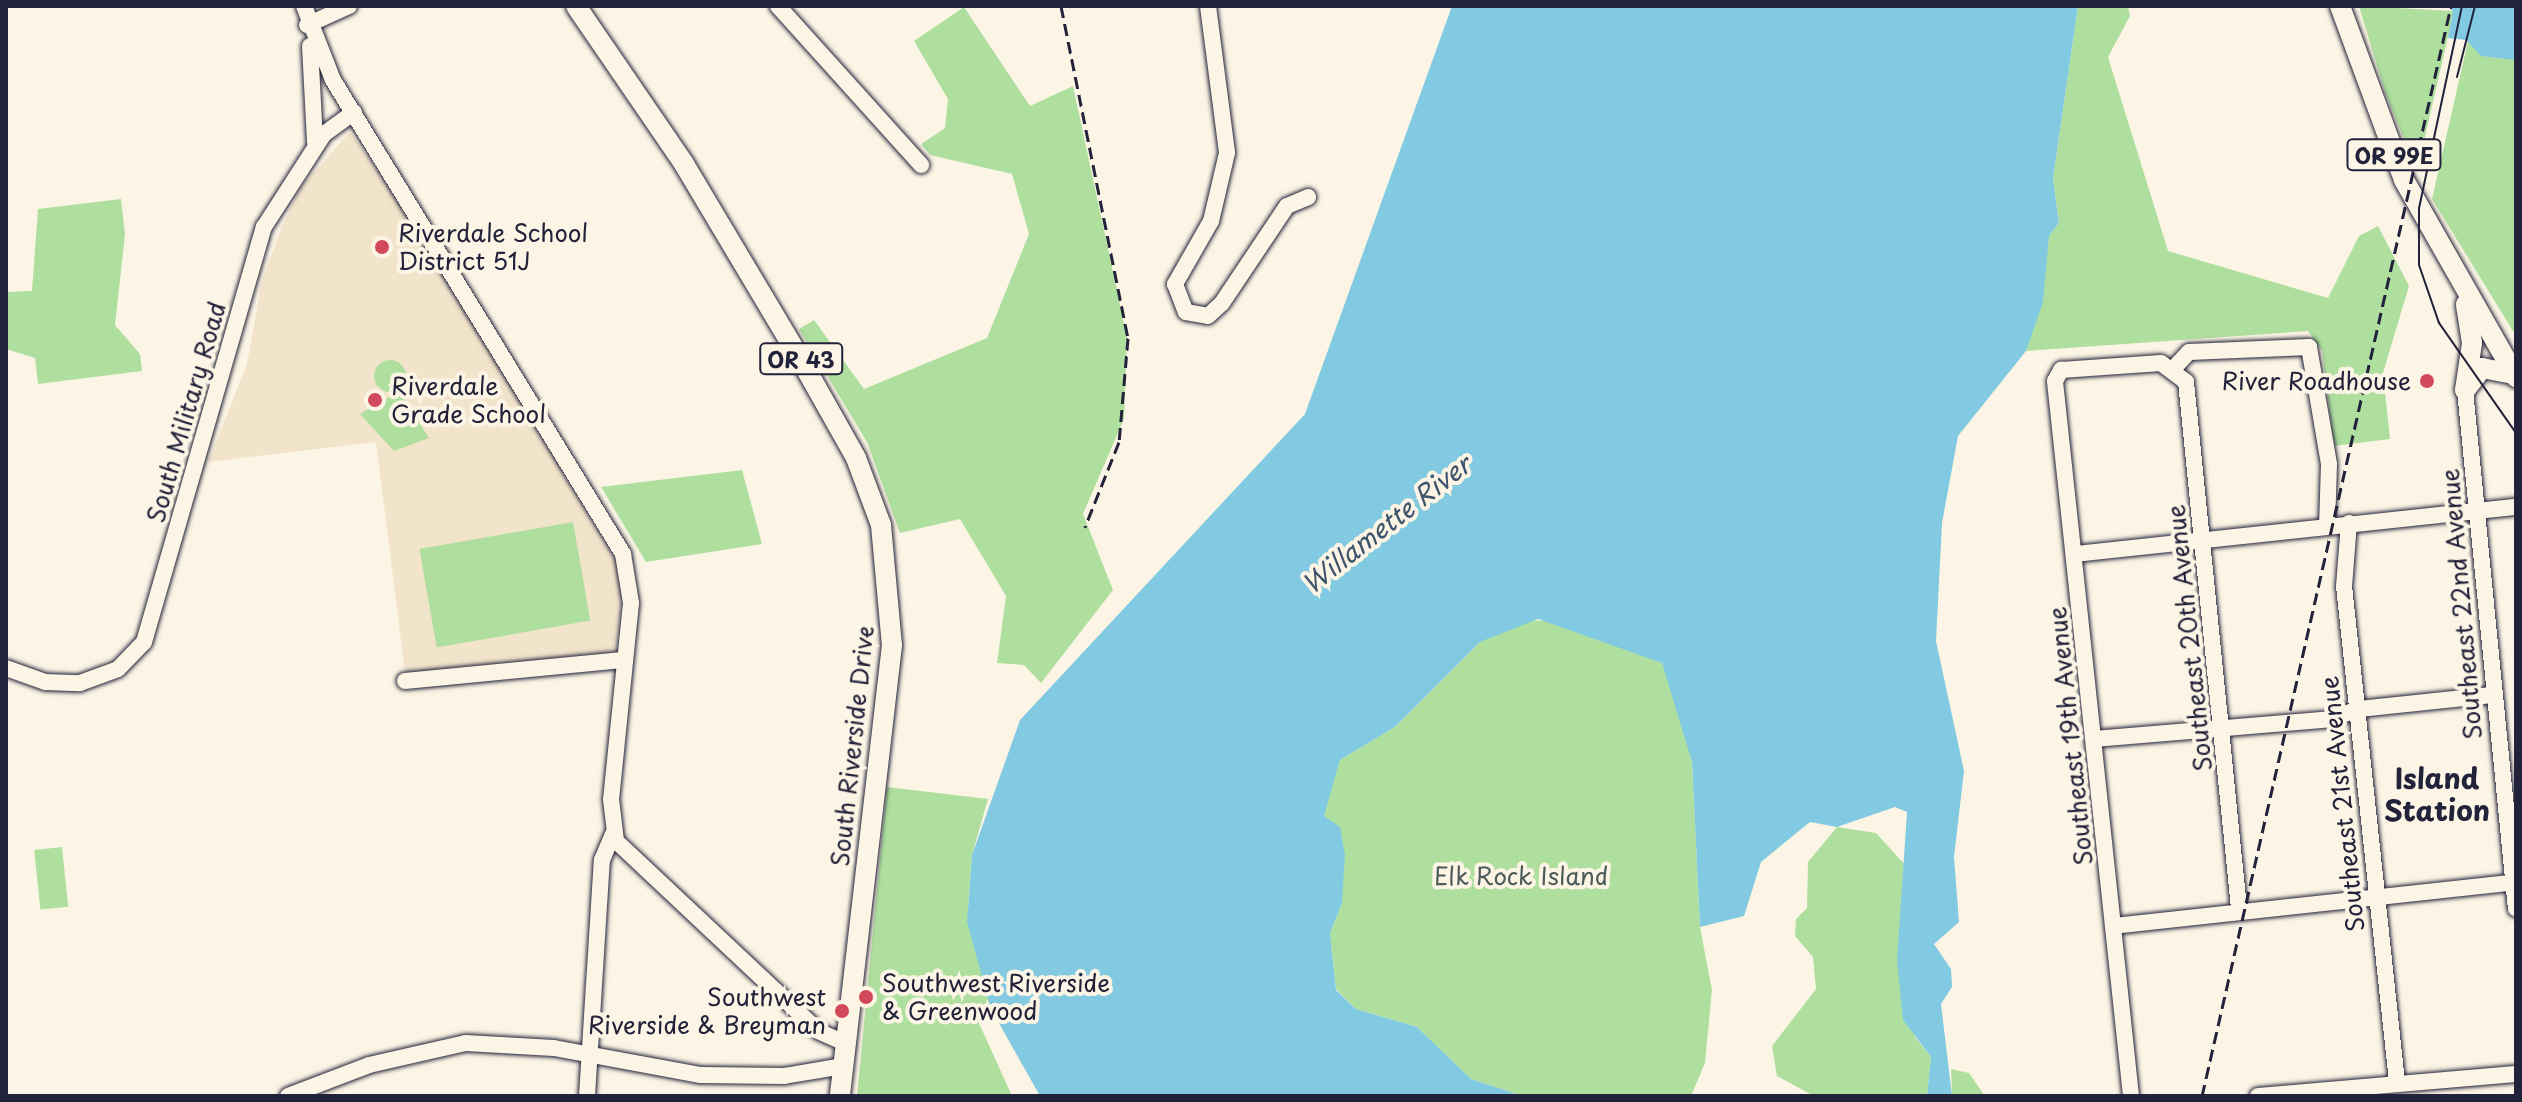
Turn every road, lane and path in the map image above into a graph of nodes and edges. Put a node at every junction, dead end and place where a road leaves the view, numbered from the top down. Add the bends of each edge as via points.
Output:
1 (304, 6) edge
2 (349, 6) edge
3 (576, 6) edge
4 (778, 6) edge
5 (1208, 6) edge
6 (2340, 6) edge
7 (307, 25) junction
8 (354, 112) junction
9 (314, 148) junction
10 (921, 165) dead end
11 (1308, 197) dead end
12 (2465, 296) junction
13 (2174, 368) junction
14 (2515, 376) edge
15 (2465, 390) junction
16 (2516, 507) edge
17 (2476, 511) junction
18 (2349, 523) junction
19 (2327, 526) junction
20 (2202, 540) junction
21 (2075, 554) junction
22 (625, 660) junction
23 (6, 668) edge
24 (405, 681) dead end
25 (2492, 695) junction
26 (2359, 709) junction
27 (2223, 726) junction
28 (2094, 739) junction
29 (613, 834) junction
30 (2514, 882) edge
31 (2374, 895) junction
32 (2239, 908) junction
33 (2516, 909) edge
34 (2113, 926) junction
35 (845, 1043) junction
36 (589, 1055) junction
37 (843, 1066) junction
38 (2514, 1072) edge
39 (2397, 1081) junction
40 (288, 1096) edge
41 (587, 1096) edge
42 (840, 1096) edge
43 (2131, 1096) edge
44 (2260, 1096) edge

1 - 7 street, South Military Road
2 - 7 street
3 - 35 main road, South Riverside Drive / OR 43 via 684,164 802,362 856,458 881,525 892,645
4 - 10 street
5 - 11 street via 1227,153 1211,221 1175,284 1186,312 1208,316 1222,303 1287,206
6 - 12 main road, OR 99E via 2393,153
7 - 8 street
7 - 9 street, South Military Road via 318,108
8 - 9 street, South Military Road
8 - 22 street via 619,546 631,591
9 - 23 street, South Military Road via 257,246 144,642 118,669 87,682 45,682
12 - 14 main road, OR 99E
12 - 15 main road via 2472,343
13 - 19 street via 2189,352 2309,347 2329,464
13 - 20 street, Southeast 20th Avenue via 2186,382
13 - 21 street, Southeast 19th Avenue via 2058,371
14 - 15 main road via 2482,368
15 - 17 street, Southeast 22nd Avenue
16 - 17 street
17 - 18 street
17 - 25 street, Southeast 22nd Avenue
18 - 19 street
18 - 26 street, Southeast 21st Avenue via 2344,586
19 - 20 street
20 - 21 street
20 - 27 street, Southeast 20th Avenue
21 - 28 street, Southeast 19th Avenue
22 - 24 street
22 - 29 street
25 - 26 street
25 - 30 street, Southeast 22nd Avenue
26 - 27 street via 2330,719
26 - 31 street, Southeast 21st Avenue
27 - 28 street
27 - 32 street, Southeast 20th Avenue
28 - 34 street, Southeast 19th Avenue
29 - 35 street via 818,1031
29 - 36 street via 602,860
30 - 31 street
30 - 33 street, Southeast 22nd Avenue
31 - 32 street
31 - 39 street, Southeast 21st Avenue
32 - 34 street
34 - 43 street, Southeast 19th Avenue
35 - 37 main road, South Riverside Drive / OR 43
36 - 37 street via 700,1075 784,1076
36 - 40 street via 501,1042 427,1048
36 - 41 street
37 - 42 main road, South Riverside Drive / OR 43
38 - 39 street
39 - 44 street

